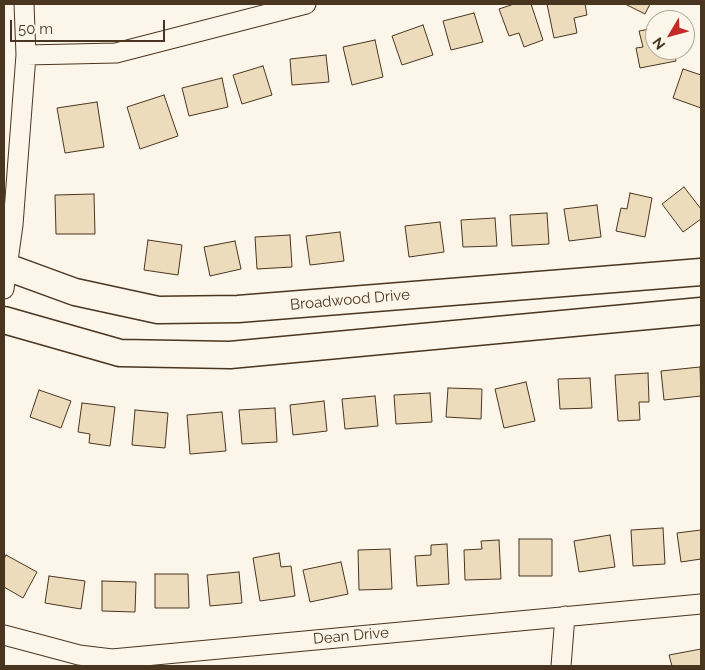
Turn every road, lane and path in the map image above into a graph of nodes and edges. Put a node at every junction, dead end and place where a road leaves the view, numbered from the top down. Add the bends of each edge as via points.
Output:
1 (24, 4) edge
2 (306, 4) edge
3 (26, 54) junction
4 (701, 272) edge
5 (5, 274) edge
6 (701, 311) edge
7 (4, 320) edge
8 (701, 604) edge
9 (565, 616) junction
10 (4, 635) edge
11 (111, 662) edge
12 (561, 666) edge

1 - 3 street
2 - 3 street via 116,53
3 - 5 street via 13,225
4 - 5 street, Broadwood Drive via 238,309 158,310
6 - 7 street via 230,355 120,353
8 - 9 street, Dean Drive
9 - 11 street, Dean Drive
9 - 12 street
10 - 11 street, Dean Drive

